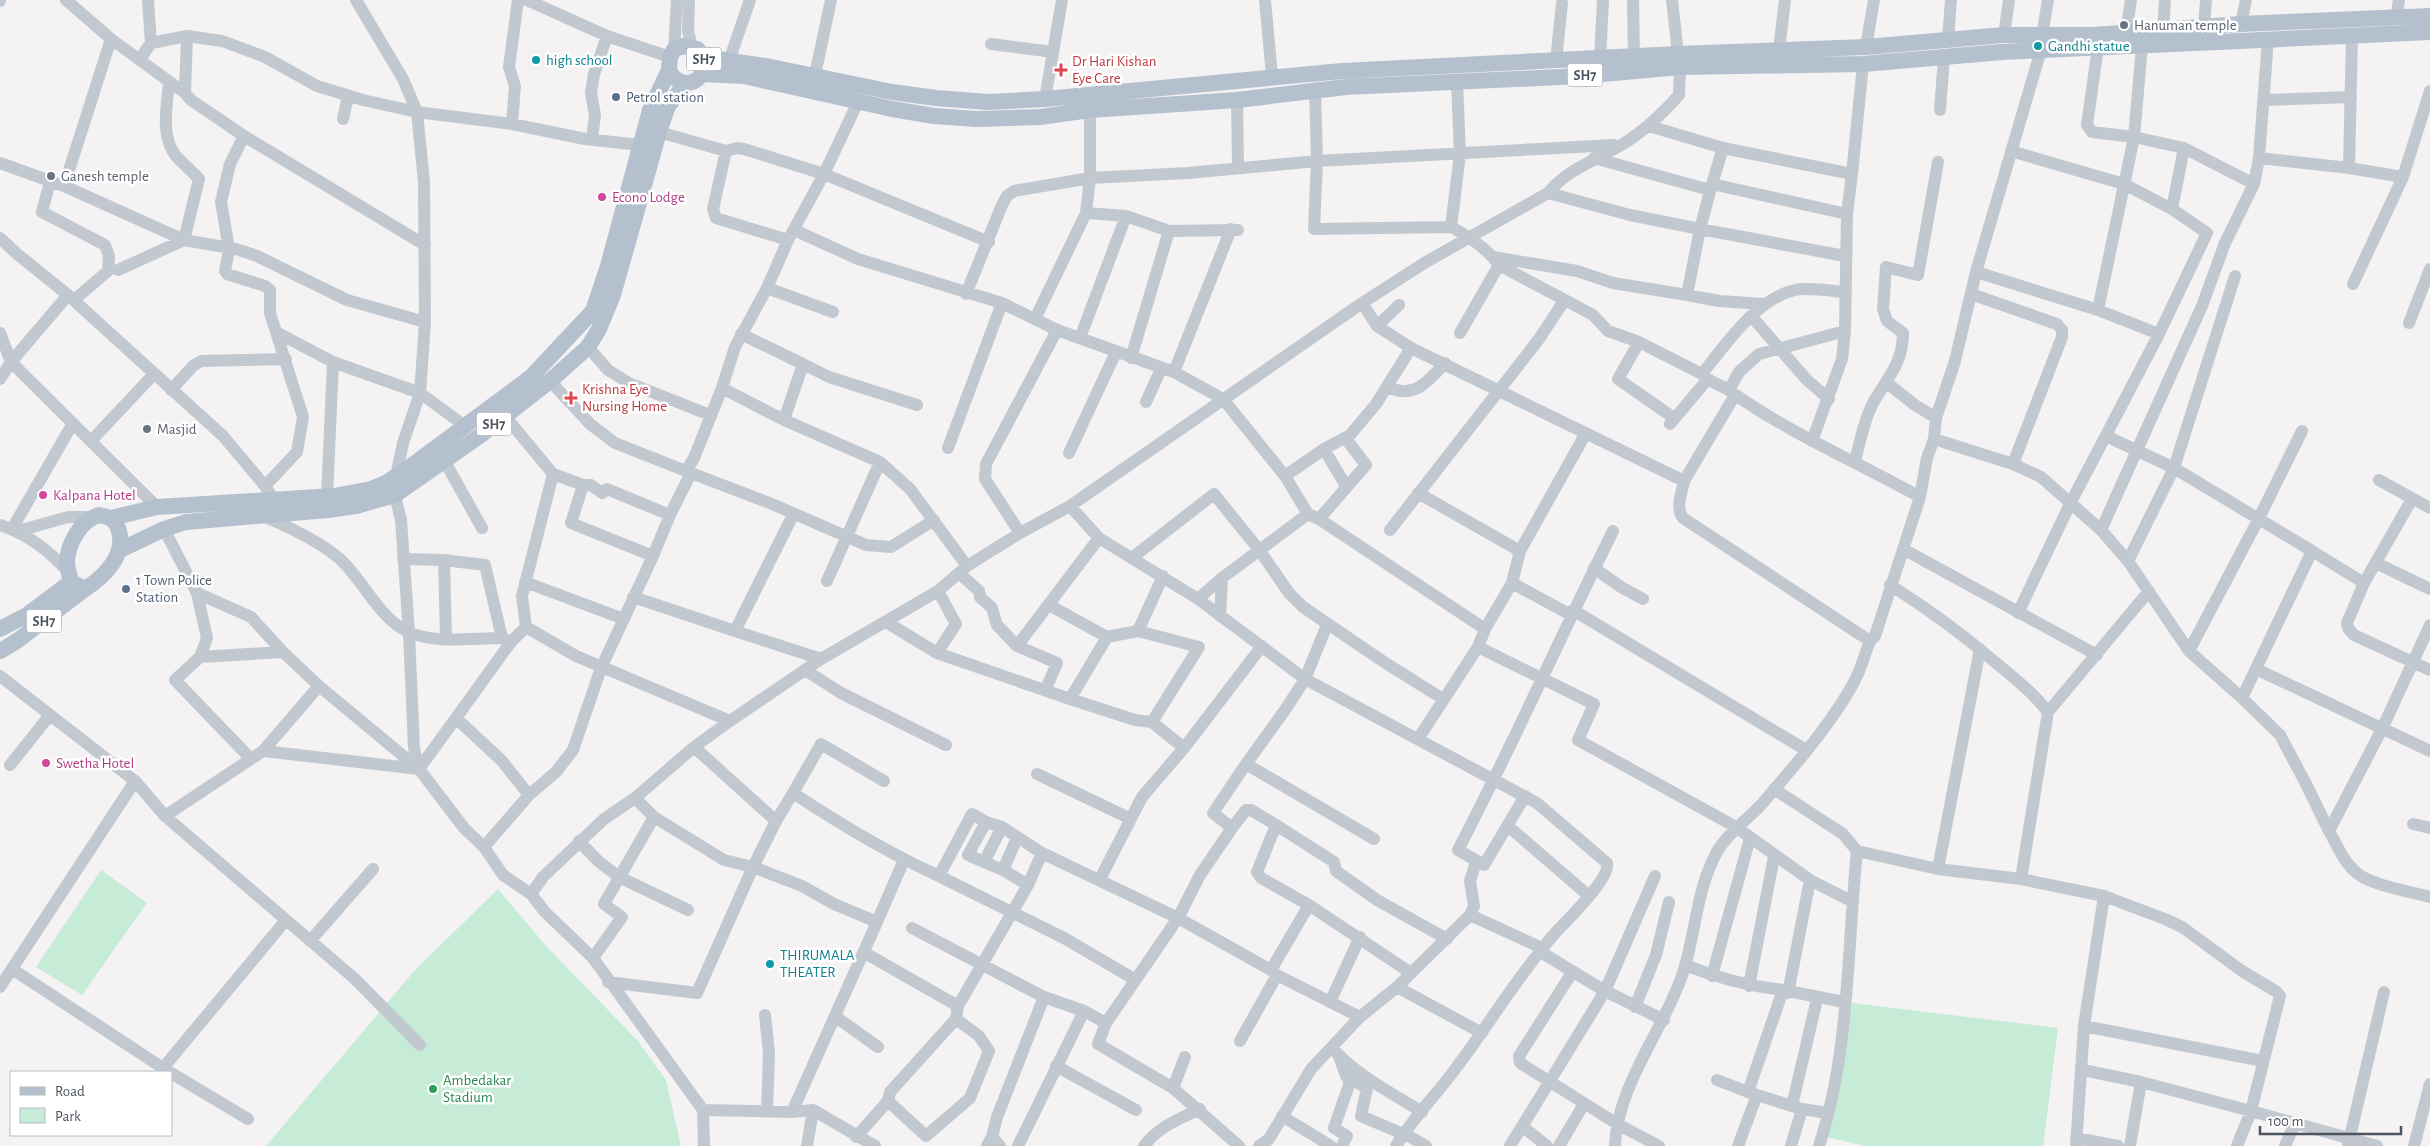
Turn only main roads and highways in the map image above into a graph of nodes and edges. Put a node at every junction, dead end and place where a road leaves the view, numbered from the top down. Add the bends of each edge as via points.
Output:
1 (2430, 16) edge
2 (2430, 32) edge
3 (2199, 33) junction
4 (2042, 43) junction
5 (698, 52) junction
6 (671, 59) junction
7 (1679, 61) junction
8 (702, 74) junction
9 (686, 83) junction
10 (111, 518) junction
11 (120, 550) junction
12 (75, 582) junction
13 (0, 629) edge
14 (0, 650) edge

1 - 3 main road, SH7 via 2241,24
2 - 3 main road, SH7 via 2268,39
3 - 4 main road, SH7 via 2126,32
3 - 4 main road, SH7 via 2142,46
4 - 7 main road, SH7 via 1863,64
4 - 7 main road, SH7 via 2004,36 1779,50
5 - 6 main road, SH7 via 682,46
5 - 7 main road, SH7 via 729,61 869,87 936,98 988,102 1272,76 1634,58
5 - 8 main road, SH7 via 705,66
6 - 9 main road, SH7 via 676,79
6 - 10 main road, SH7 via 640,145 593,311 532,377 396,476 371,490 327,497 157,507
7 - 8 main road, SH7 via 1581,76 1315,89 1237,100 1090,110 1040,118 977,119 934,116 858,102 744,76
8 - 9 main road, SH7
9 - 11 main road, SH7 via 668,106 613,295 599,329 588,347 550,381 395,495 356,506 186,522
10 - 11 main road via 119,530
10 - 12 main road, SH7 via 99,515 82,524 67,562
11 - 12 main road, SH7 via 107,570
12 - 13 main road, SH7
12 - 14 main road, SH7 via 17,641

